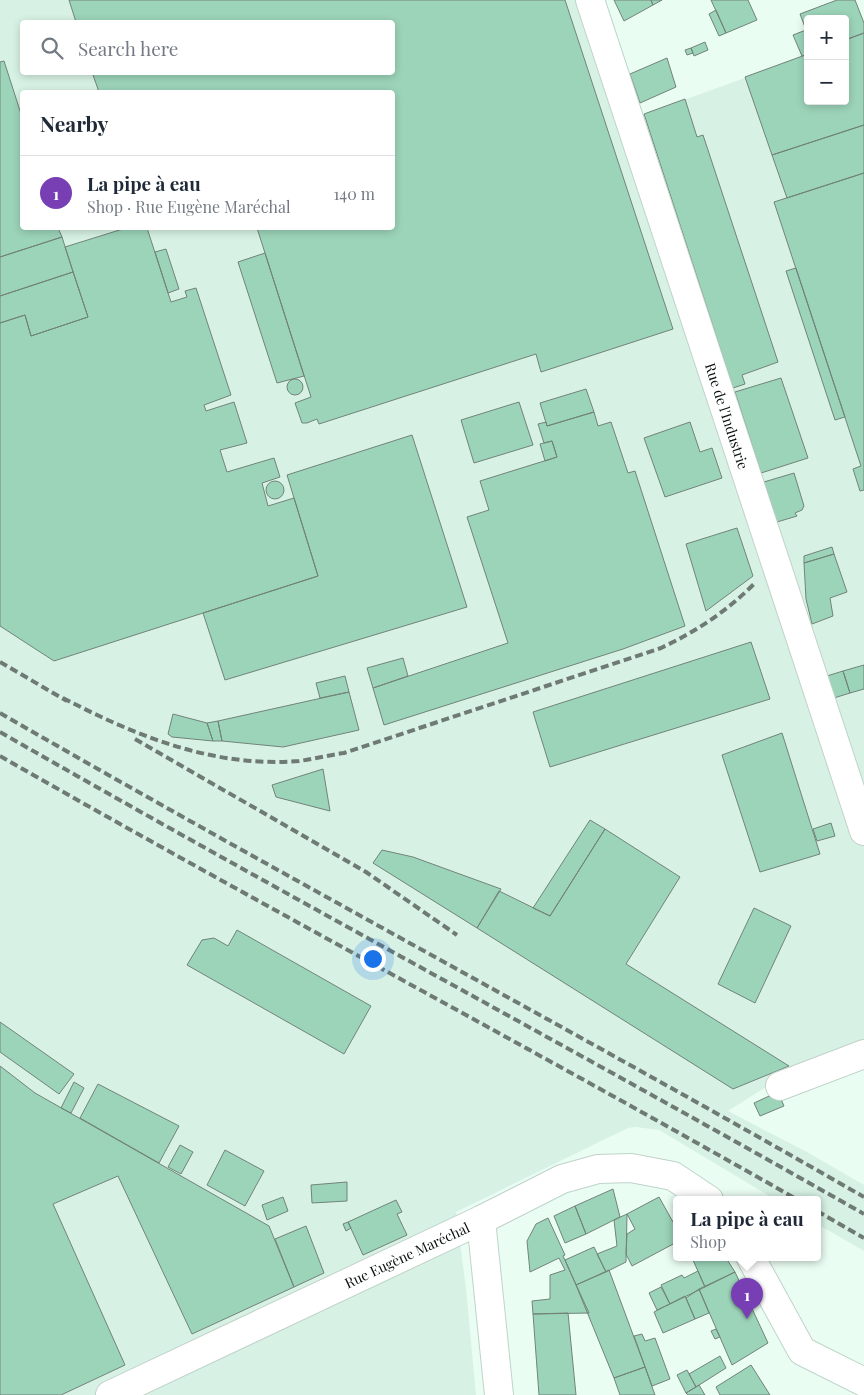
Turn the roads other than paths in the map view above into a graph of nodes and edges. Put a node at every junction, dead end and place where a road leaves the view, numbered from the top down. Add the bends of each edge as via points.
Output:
1 (590, 0) edge
2 (864, 831) edge
3 (864, 1054) edge
4 (780, 1086) dead end
5 (703, 1196) edge
6 (480, 1220) junction
7 (753, 1261) edge
8 (864, 1382) edge
9 (110, 1395) edge
10 (499, 1395) edge

1 - 2 street, Rue de l'Industrie
3 - 4 street
5 - 6 street, Rue Eugène Maréchal via 673,1176 631,1168 598,1169 562,1179
6 - 9 street, Rue Eugène Maréchal
6 - 10 street
7 - 8 street via 802,1351

